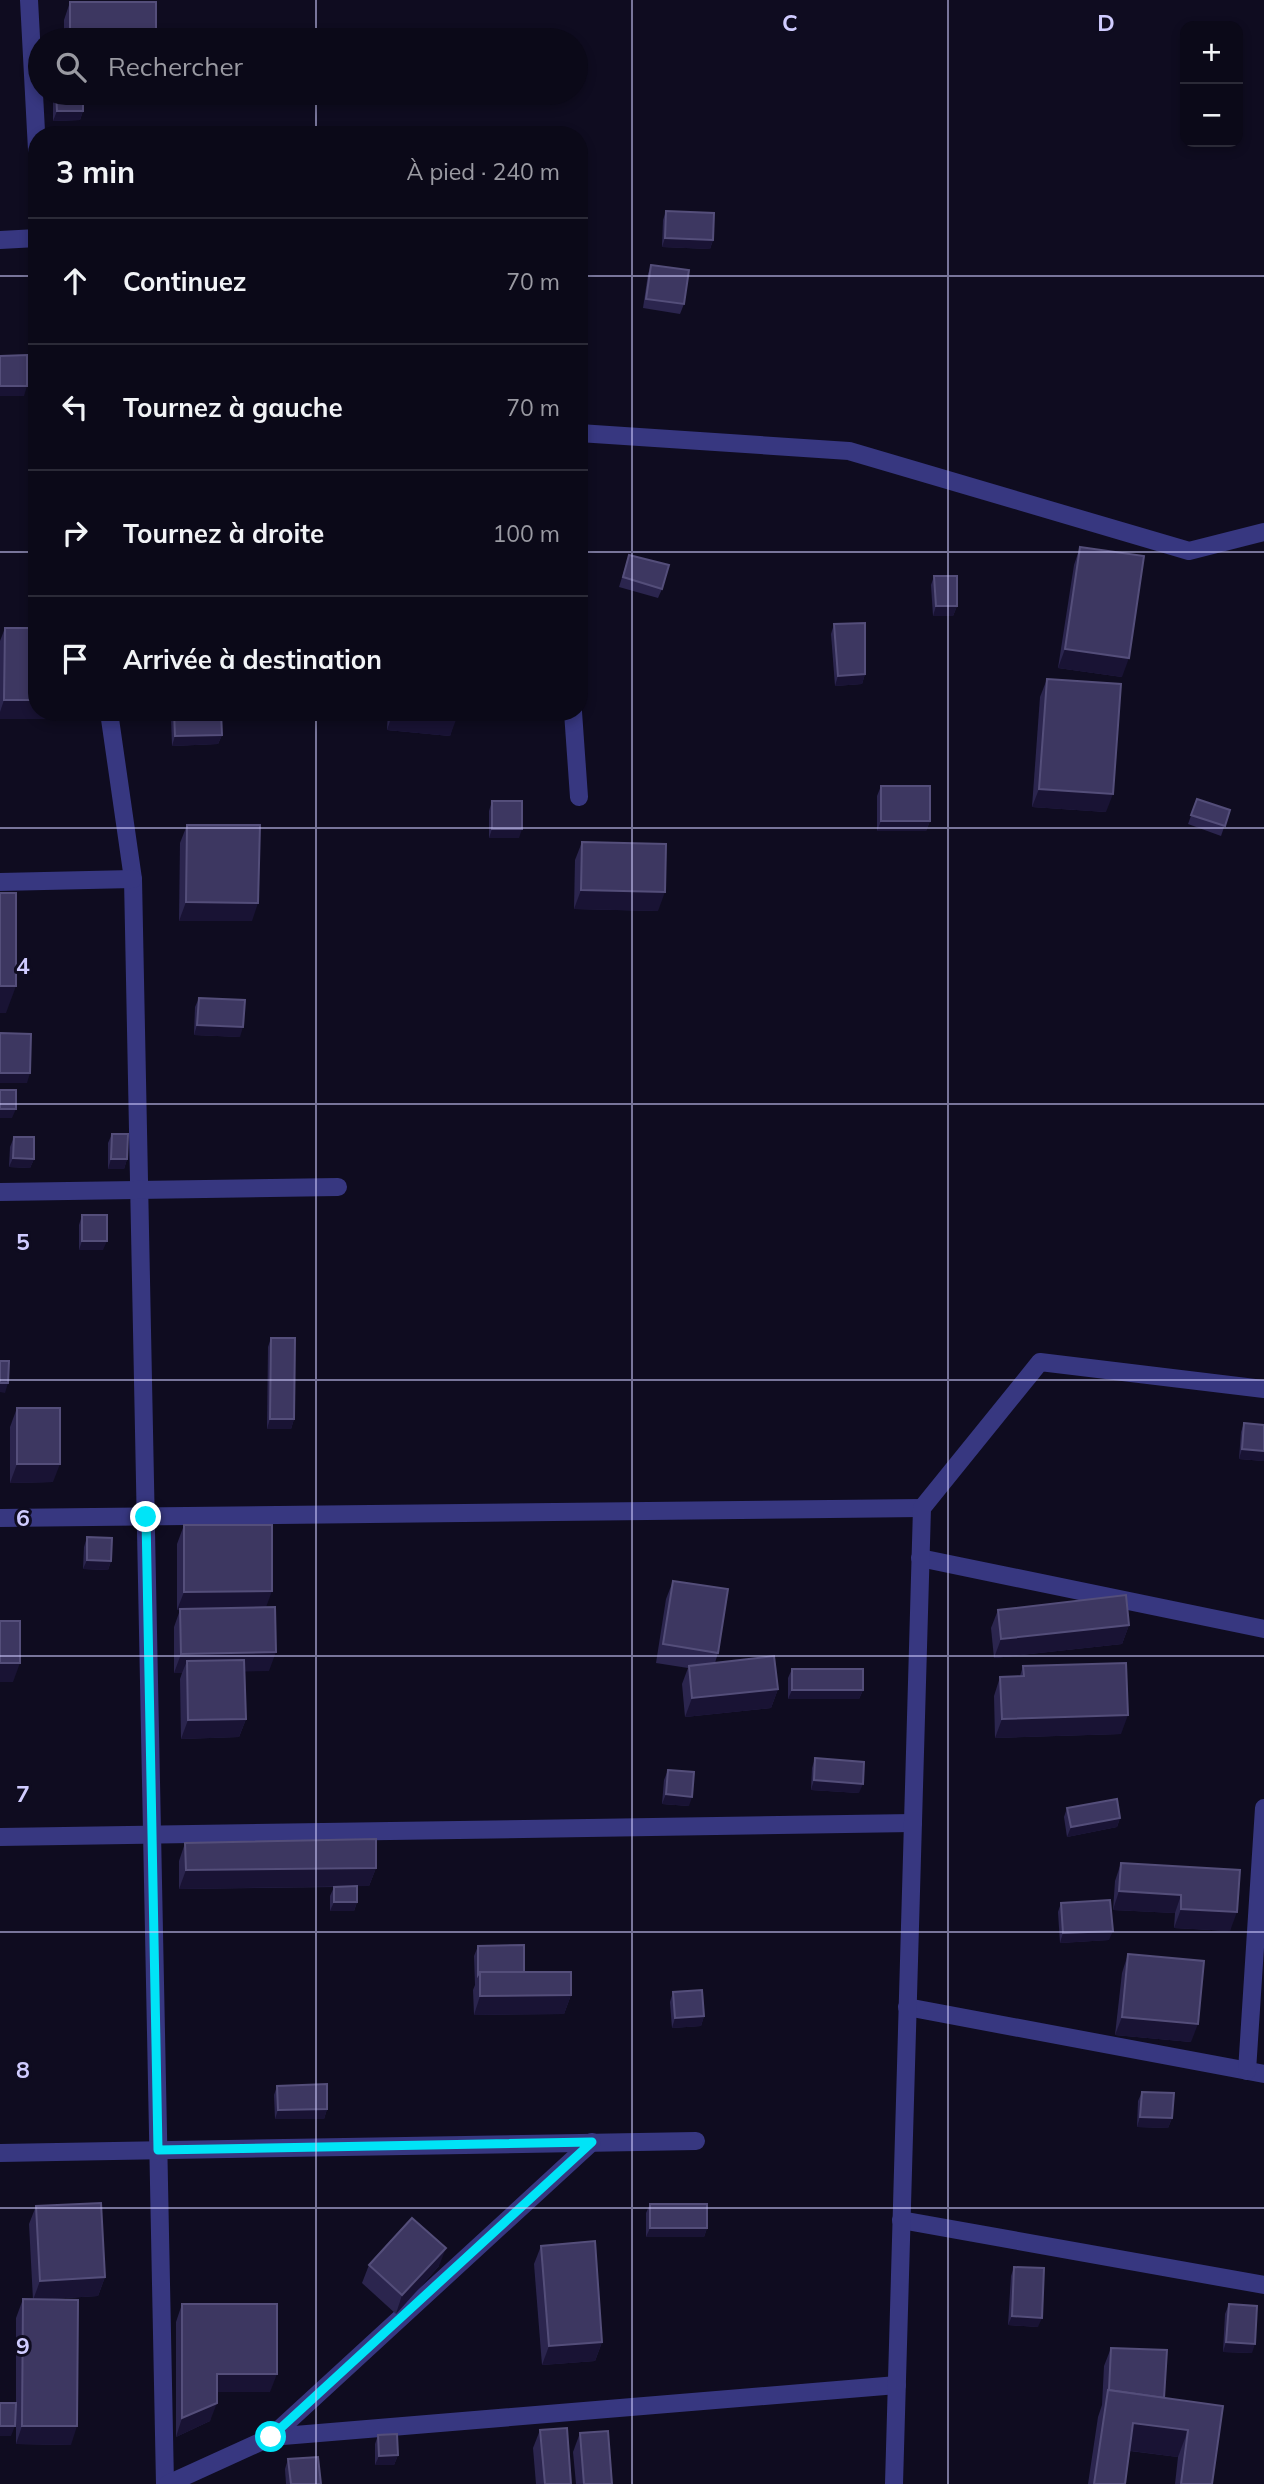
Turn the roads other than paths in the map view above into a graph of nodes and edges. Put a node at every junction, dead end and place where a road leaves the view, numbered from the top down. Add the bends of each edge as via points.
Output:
1 (29, 0) edge
2 (30, 28) edge
3 (35, 105) edge
4 (36, 126) edge
5 (28, 238) edge
6 (0, 240) edge
7 (588, 434) edge
8 (1264, 532) edge
9 (110, 721) edge
10 (574, 721) edge
11 (579, 797) dead end
12 (133, 879) junction
13 (0, 882) edge
14 (338, 1187) dead end
15 (139, 1190) junction
16 (0, 1192) edge
17 (1264, 1389) edge
18 (922, 1508) junction
19 (146, 1517) junction
20 (0, 1518) edge
21 (920, 1558) junction
22 (1264, 1629) edge
23 (1264, 1808) edge
24 (913, 1823) junction
25 (152, 1835) junction
26 (0, 1837) edge
27 (907, 2007) junction
28 (1255, 2073) edge
29 (696, 2141) dead end
30 (592, 2142) junction
31 (158, 2150) junction
32 (0, 2153) edge
33 (901, 2220) junction
34 (1264, 2285) edge
35 (897, 2385) junction
36 (271, 2437) junction
37 (167, 2484) edge
38 (894, 2484) edge

1 - 2 street
3 - 4 street
5 - 6 street
7 - 8 street via 849,451 1189,551
9 - 12 street
10 - 11 street
12 - 13 street
12 - 15 street
14 - 15 street
15 - 16 street
15 - 19 street
17 - 18 street via 1040,1362
18 - 19 street
18 - 21 street
19 - 20 street
19 - 25 street
21 - 22 street
21 - 24 street
23 - 28 street
24 - 25 street
24 - 27 street
25 - 26 street
25 - 31 street
27 - 28 street
27 - 33 street
29 - 30 street
30 - 31 street
30 - 36 street
31 - 32 street
31 - 37 street
33 - 34 street
33 - 35 street
35 - 36 street
35 - 38 street
36 - 37 street

